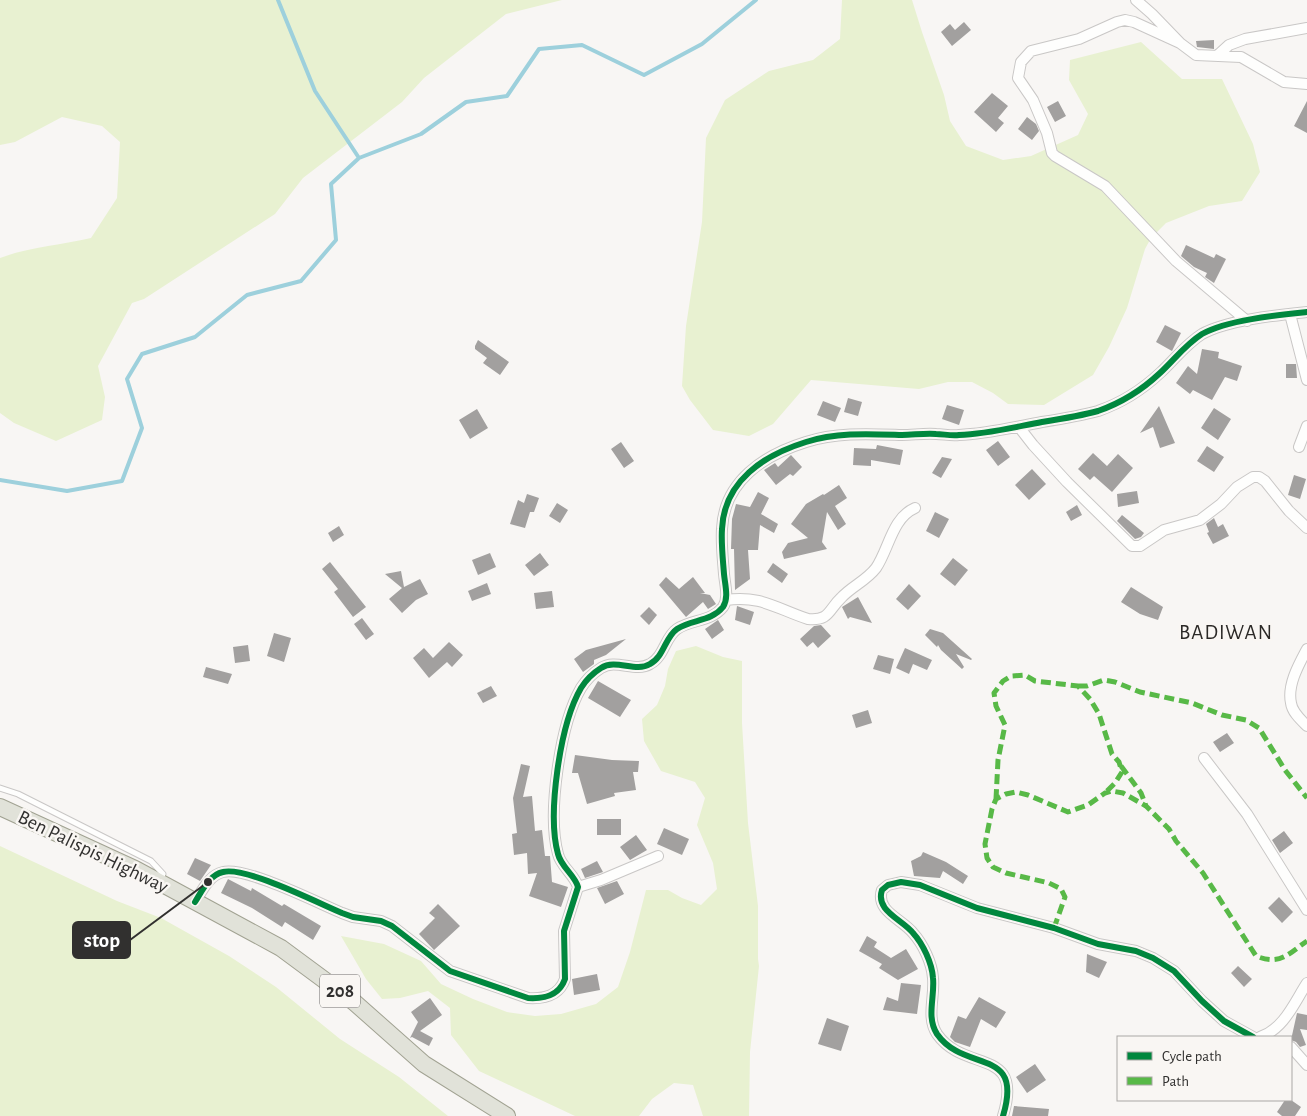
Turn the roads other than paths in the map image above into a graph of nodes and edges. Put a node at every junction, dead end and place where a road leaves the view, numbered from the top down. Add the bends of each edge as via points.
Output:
1 (1136, 0) edge
2 (1307, 28) edge
3 (1180, 44) junction
4 (1217, 56) junction
5 (1307, 84) edge
6 (1307, 312) edge
7 (1290, 314) junction
8 (1246, 321) junction
9 (1307, 380) edge
10 (1307, 426) edge
11 (1019, 427) junction
12 (1299, 447) dead end
13 (915, 508) dead end
14 (1307, 528) edge
15 (726, 600) junction
16 (1307, 649) edge
17 (1307, 726) edge
18 (1204, 758) dead end
19 (0, 788) edge
20 (0, 808) edge
21 (658, 856) dead end
22 (160, 883) junction
23 (578, 887) junction
24 (195, 902) junction
25 (1307, 910) edge
26 (1307, 983) edge
27 (1276, 1034) edge
28 (1251, 1036) edge
29 (1292, 1048) edge
30 (1303, 1054) edge
31 (1307, 1065) edge
32 (507, 1116) edge
33 (1003, 1116) edge

1 - 3 street
2 - 4 street via 1245,39 1229,45
3 - 4 street via 1196,56
3 - 8 street via 1125,20 1079,39 1031,51 1021,62 1018,78 1033,100 1055,156 1106,186 1176,261
4 - 5 street via 1241,57 1284,82
6 - 7 street
7 - 8 street
7 - 9 street
8 - 11 street via 1204,333 1143,387 1099,410
10 - 12 street
11 - 14 street via 1067,482 1132,546 1140,546 1164,530 1196,522 1253,477 1265,481
11 - 15 street via 955,436 845,435 807,441 762,462 746,473 731,495 724,514 722,542
13 - 15 street via 902,517 870,575 843,596 826,617 808,620 758,600
15 - 23 street via 713,616 675,631 656,660 649,665 606,665 582,687 568,719 560,755 554,835 560,861
16 - 17 street via 1291,693 1291,704
18 - 25 street via 1247,814
19 - 22 lane via 150,861 163,874
20 - 22 main road, Ben Palispis Highway / 208
21 - 23 street
22 - 24 main road, Ben Palispis Highway / 208
23 - 24 street via 564,931 565,979 557,992 540,999 510,993 450,971 404,934 381,921 353,917 240,872 218,874 208,882
24 - 32 main road, Ben Palispis Highway / 208 via 281,948 354,1002 424,1064
26 - 27 street
28 - 33 street via 1224,1021 1174,971 1153,958 977,908 920,885 901,882 888,885 882,890 880,902 913,932 929,960 933,976 931,1020 934,1028 954,1051 992,1064 1006,1077 1007,1102
29 - 30 street
30 - 31 street

